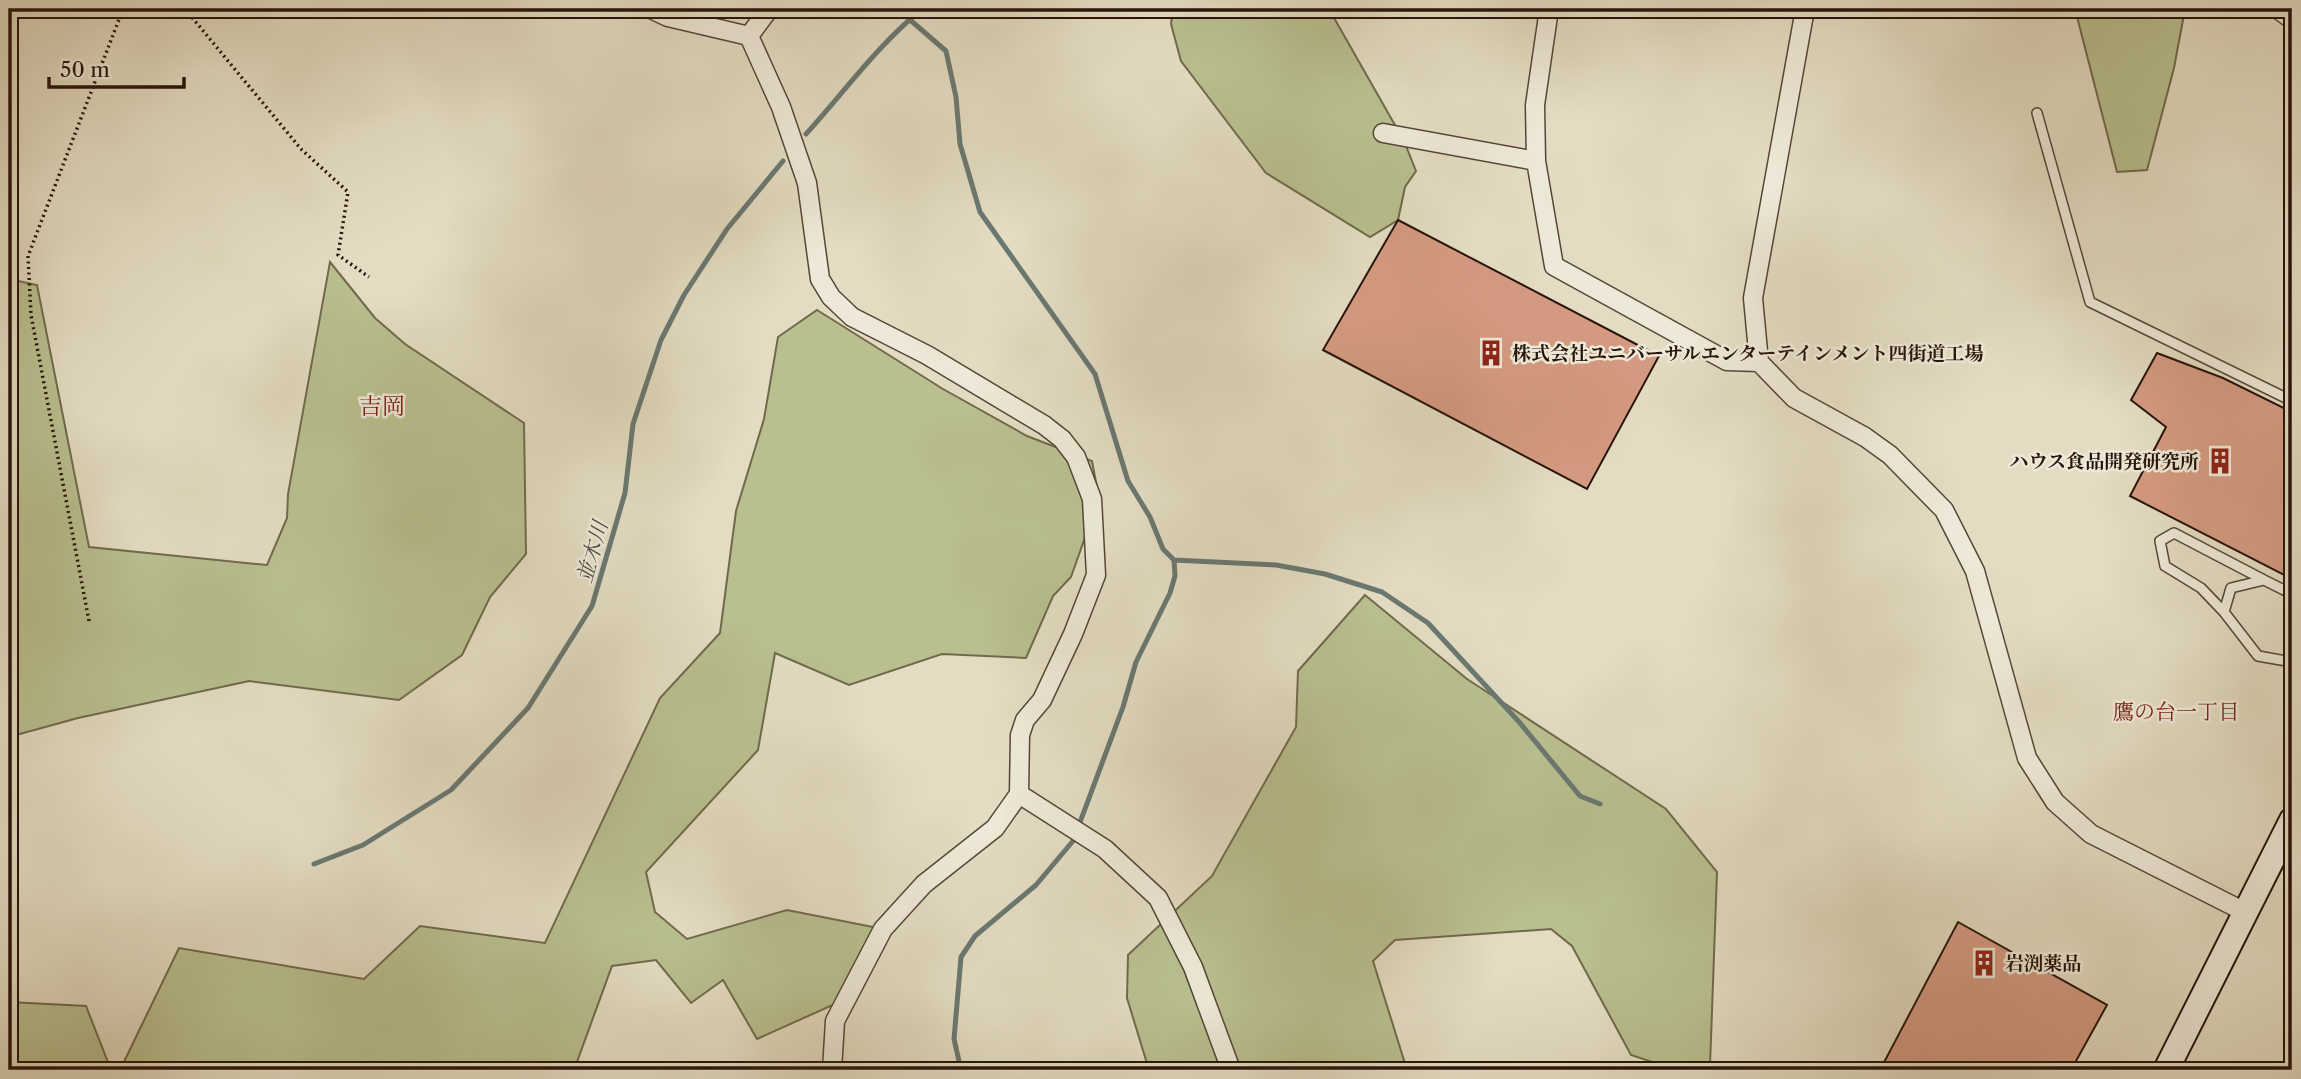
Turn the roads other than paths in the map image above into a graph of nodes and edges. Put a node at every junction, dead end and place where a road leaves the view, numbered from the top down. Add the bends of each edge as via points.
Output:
1 (652, 9) edge
2 (769, 9) edge
3 (1549, 9) edge
4 (1805, 9) edge
5 (2270, 9) edge
6 (2292, 25) edge
7 (749, 36) junction
8 (2037, 113) dead end
9 (1383, 133) dead end
10 (1536, 161) junction
11 (1759, 362) junction
12 (2292, 401) edge
13 (2264, 580) junction
14 (2292, 594) edge
15 (2224, 612) junction
16 (2292, 662) edge
17 (1019, 794) junction
18 (2292, 820) edge
19 (2247, 913) junction
20 (832, 1070) edge
21 (1231, 1070) edge
22 (2166, 1070) edge

1 - 7 street
2 - 7 street
3 - 10 street via 1535,105
4 - 11 street via 1753,298
5 - 6 lane
7 - 17 street via 781,107 807,183 820,279 831,297 852,317 927,355 1044,425 1076,457 1092,499 1096,575 1042,700 1025,720 1020,735
8 - 12 lane via 2090,302
9 - 10 street
10 - 11 street via 1554,266 1727,361
11 - 19 street via 1794,398 1890,454 1944,510 1975,571 2027,758 2055,802 2091,834
13 - 14 lane
13 - 15 lane via 2231,588
13 - 15 lane via 2175,533 2160,541 2165,566 2202,588
15 - 16 lane via 2258,656
17 - 20 street via 995,828 924,884 883,929 835,1021
17 - 21 street via 1105,849 1157,898 1193,967
18 - 19 street
19 - 22 street

